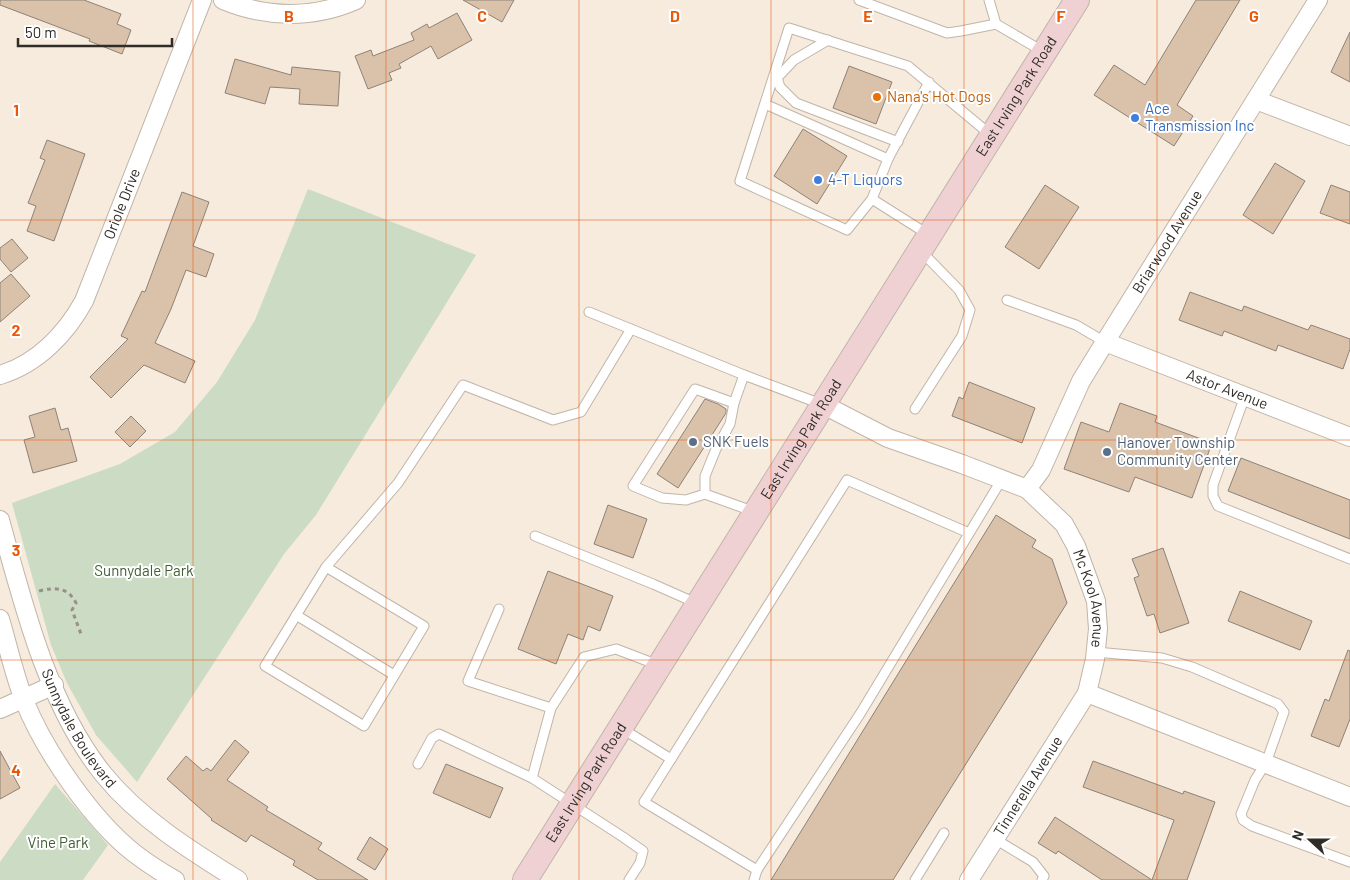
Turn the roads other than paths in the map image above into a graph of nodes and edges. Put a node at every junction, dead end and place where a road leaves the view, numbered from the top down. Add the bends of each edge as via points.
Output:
1 (202, 0) edge
2 (222, 0) edge
3 (356, 0) edge
4 (858, 0) edge
5 (989, 0) edge
6 (1077, 0) edge
7 (1318, 0) edge
8 (996, 24) junction
9 (828, 40) junction
10 (1044, 52) junction
11 (929, 82) junction
12 (1256, 100) junction
13 (765, 104) junction
14 (992, 136) junction
15 (1350, 136) edge
16 (898, 142) junction
17 (888, 159) junction
18 (872, 199) junction
19 (925, 243) junction
20 (1007, 300) dead end
21 (589, 312) dead end
22 (632, 329) junction
23 (1104, 342) junction
24 (0, 375) edge
25 (744, 375) junction
26 (1246, 396) junction
27 (734, 403) junction
28 (824, 405) junction
29 (915, 409) dead end
30 (1350, 437) edge
31 (1002, 479) junction
32 (1027, 489) junction
33 (705, 494) junction
34 (756, 513) junction
35 (0, 520) edge
36 (969, 533) junction
37 (534, 536) dead end
38 (1350, 559) edge
39 (326, 567) junction
40 (699, 604) junction
41 (499, 609) dead end
42 (296, 615) junction
43 (0, 620) edge
44 (1096, 652) junction
45 (660, 666) junction
46 (394, 675) junction
47 (54, 685) junction
48 (1087, 693) junction
49 (23, 698) junction
50 (551, 708) junction
51 (0, 709) edge
52 (621, 728) junction
53 (671, 759) junction
54 (1266, 763) junction
55 (418, 764) dead end
56 (532, 778) junction
57 (1350, 797) edge
58 (572, 805) junction
59 (944, 833) dead end
60 (995, 839) junction
61 (1350, 862) edge
62 (757, 870) junction
63 (175, 880) edge
64 (238, 880) edge
65 (525, 880) edge
66 (629, 880) edge
67 (754, 880) edge
68 (915, 880) edge
69 (969, 880) edge
70 (1042, 880) edge

1 - 24 street, Oriole Drive via 84,300 67,328 53,342 22,366
2 - 3 street via 267,13 290,14 327,9
4 - 8 lane via 947,32
5 - 8 lane
6 - 10 main road, East Irving Park Road
7 - 12 street, Briarwood Avenue
8 - 10 lane
9 - 11 lane via 908,66
9 - 13 lane via 789,28
9 - 16 lane via 794,60 777,78 780,87 796,103
10 - 14 main road, East Irving Park Road
11 - 14 lane
11 - 16 lane
12 - 15 street
12 - 23 street, Briarwood Avenue
13 - 17 lane
13 - 18 lane via 740,181 847,230
14 - 19 main road, East Irving Park Road
16 - 17 lane
17 - 18 lane
18 - 19 lane
19 - 28 main road, East Irving Park Road
19 - 29 lane via 970,310 962,336
20 - 23 lane via 1076,325
21 - 22 lane
22 - 25 lane
22 - 39 lane via 580,412 553,420 463,385 398,483
23 - 26 street, Astor Avenue
23 - 32 street, Briarwood Avenue via 1081,382 1041,470
25 - 27 lane
25 - 28 lane
26 - 30 street, Astor Avenue
26 - 38 lane via 1212,485 1218,506
27 - 33 lane via 730,424 705,476
27 - 33 lane via 695,389 633,486 662,498 686,500
28 - 31 street, Mc Kool Avenue via 888,438
28 - 34 main road, East Irving Park Road
31 - 32 street, Mc Kool Avenue
31 - 36 lane
32 - 44 street, Mc Kool Avenue via 1064,524 1076,546 1096,601
33 - 34 lane
34 - 40 main road, East Irving Park Road
35 - 47 street, Sunnydale Boulevard via 39,652
36 - 53 lane via 846,480
36 - 62 lane via 860,714
37 - 40 lane
39 - 42 lane
39 - 46 lane via 424,626
40 - 45 main road, East Irving Park Road
41 - 50 lane via 468,681
42 - 46 lane
42 - 46 lane via 265,666 273,671 364,726
43 - 49 street
44 - 48 street, Mc Kool Avenue
44 - 54 lane via 1162,658 1192,667 1278,704 1284,712
45 - 50 lane via 616,649 584,657
45 - 52 main road, East Irving Park Road
47 - 49 street
47 - 64 street, Sunnydale Boulevard via 90,757 116,788 174,838
48 - 54 street
48 - 60 street, Tinnerella Avenue
49 - 51 street
49 - 63 street via 46,744 99,818 133,852
50 - 56 lane
52 - 53 lane
52 - 58 main road, East Irving Park Road
53 - 62 lane via 644,802
54 - 57 street
54 - 61 lane via 1241,814 1243,820
55 - 56 lane via 432,738 439,734
56 - 58 lane
58 - 65 main road, East Irving Park Road
58 - 66 lane via 643,851 640,864
59 - 68 lane
60 - 69 street, Tinnerella Avenue
60 - 70 lane via 1034,862 1044,876
62 - 67 lane

